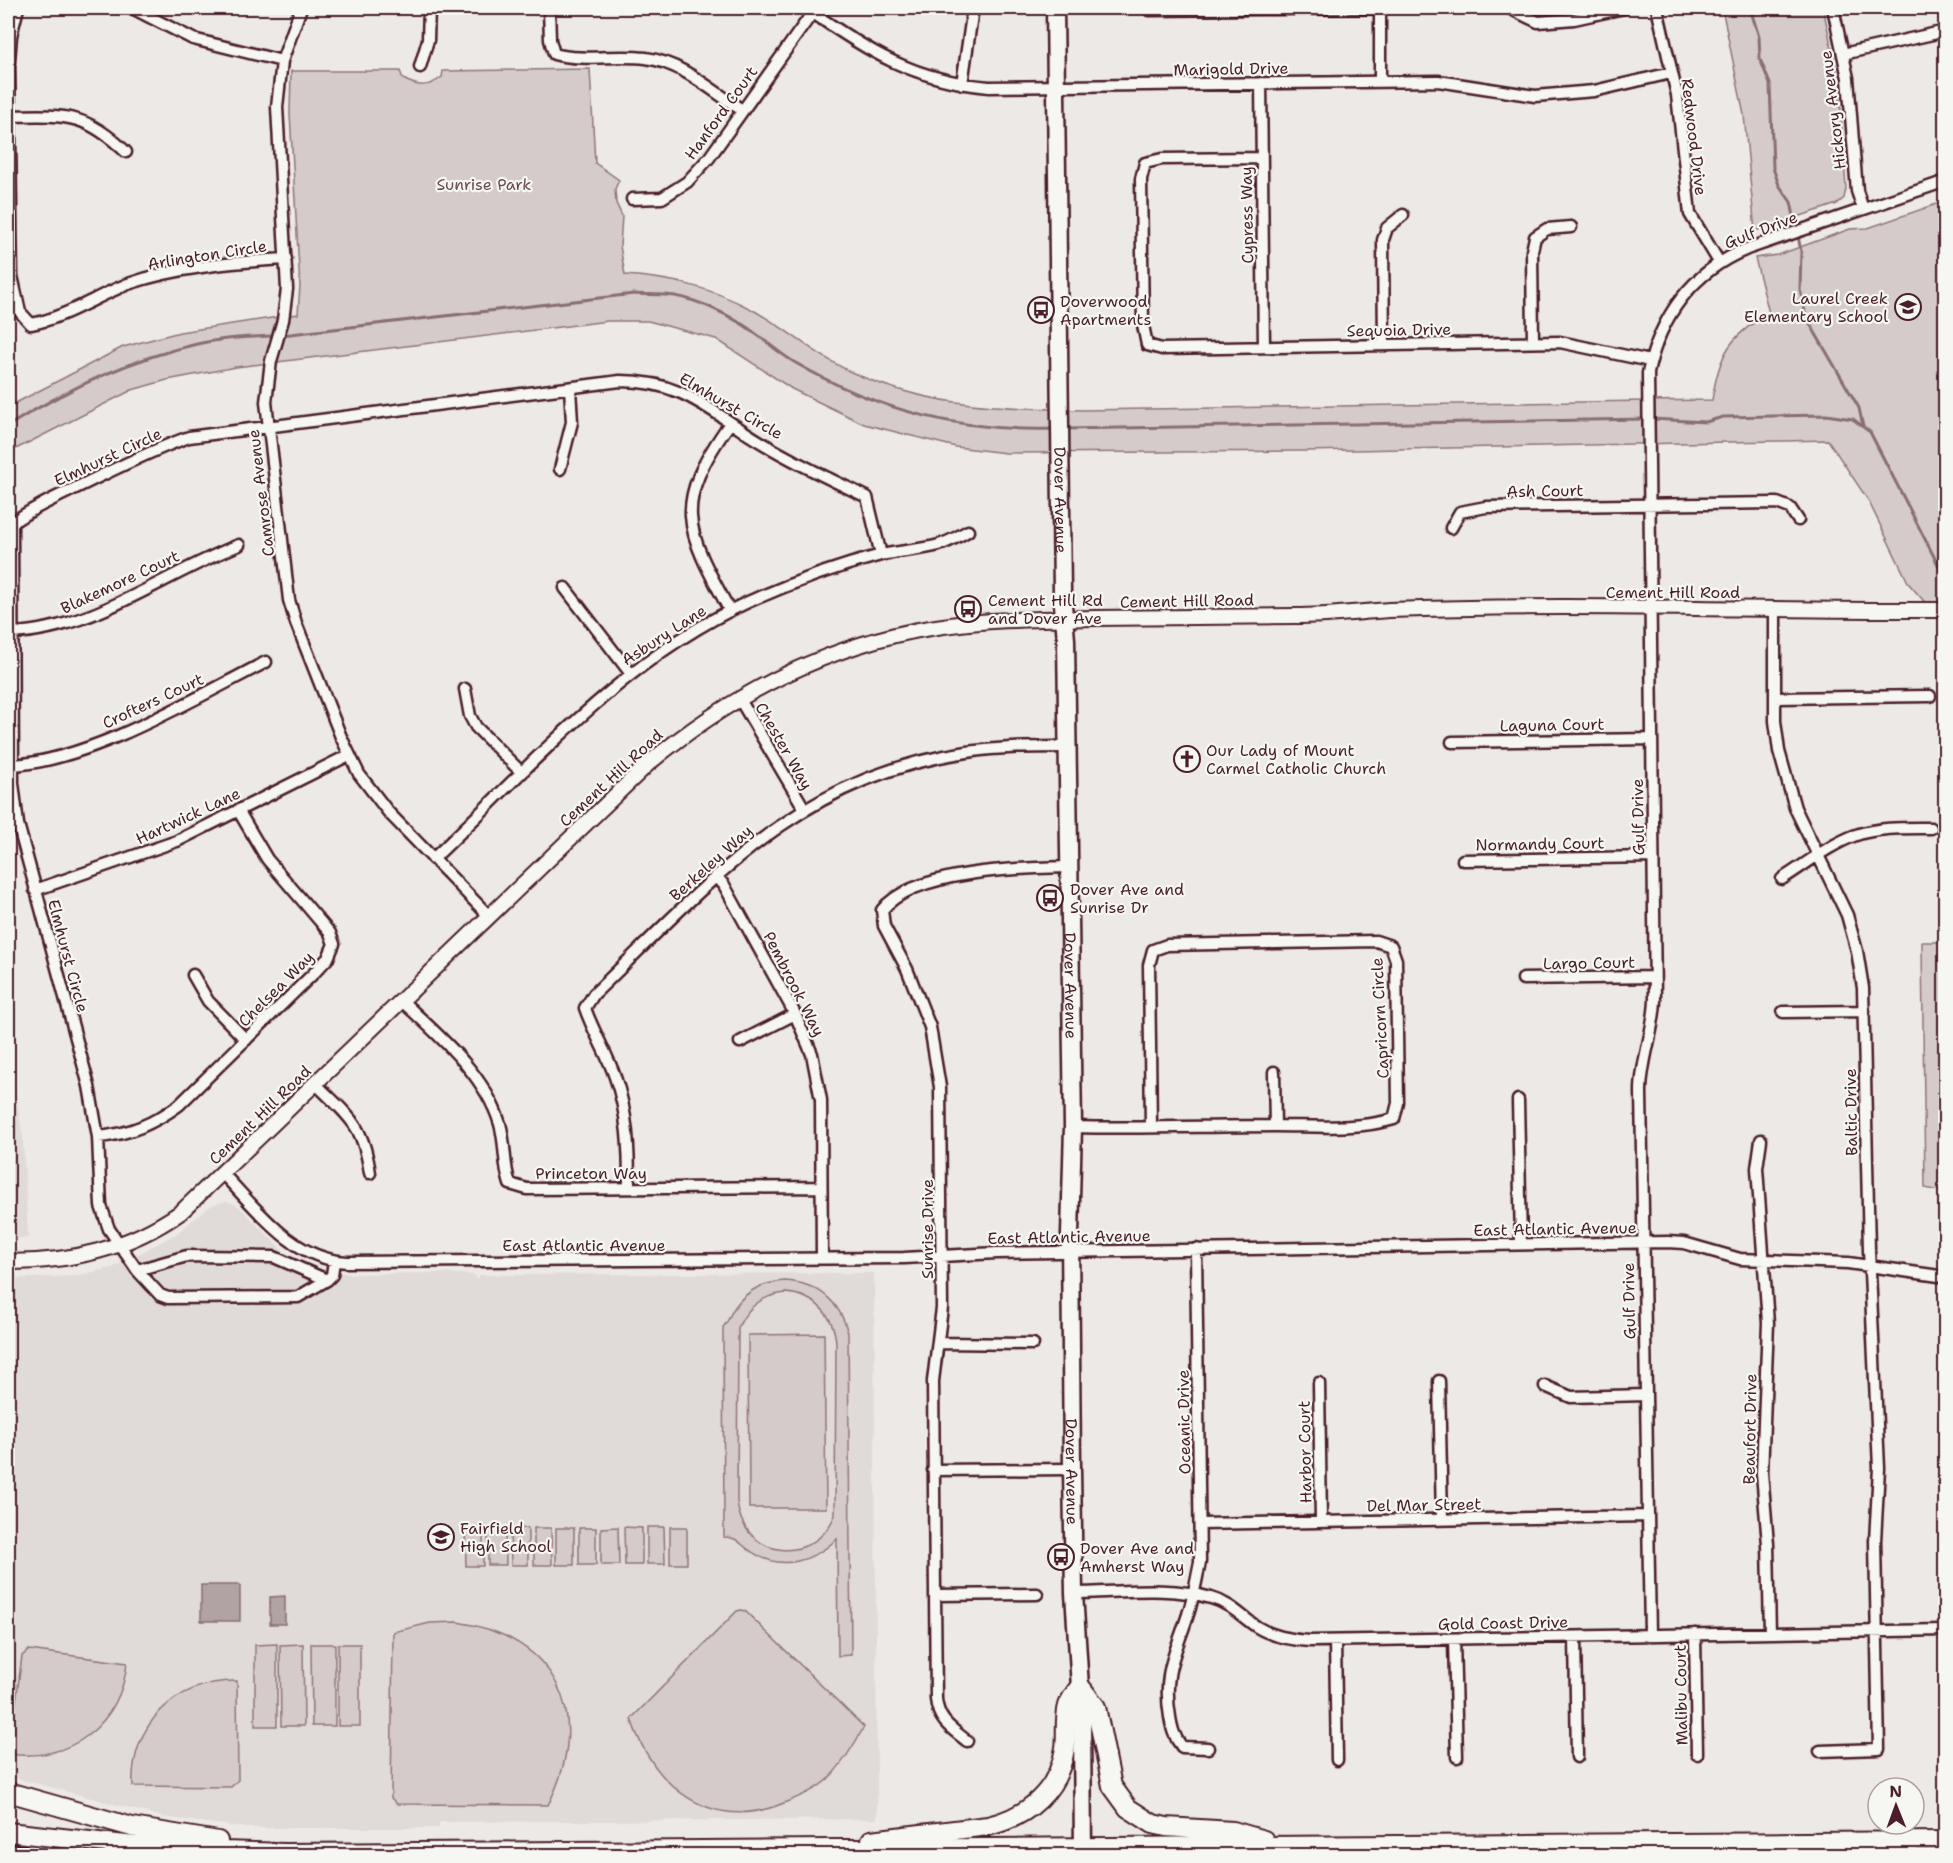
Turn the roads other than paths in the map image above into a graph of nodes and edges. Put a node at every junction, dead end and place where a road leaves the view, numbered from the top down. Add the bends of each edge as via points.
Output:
1 (18, 8) edge
2 (132, 8) edge
3 (301, 8) edge
4 (429, 8) edge
5 (549, 8) edge
6 (973, 8) edge
7 (1055, 8) edge
8 (1380, 8) edge
9 (1509, 8) edge
10 (1624, 8) edge
11 (1657, 8) edge
12 (1833, 8) edge
13 (809, 10) edge
14 (1149, 10) dead end
15 (1946, 31) edge
16 (1843, 54) junction
17 (282, 61) junction
18 (420, 67) dead end
19 (1671, 73) junction
20 (1380, 82) junction
21 (1261, 83) junction
22 (962, 84) junction
23 (1056, 86) junction
24 (742, 110) junction
25 (9, 116) junction
26 (126, 152) dead end
27 (1261, 158) junction
28 (1946, 181) edge
29 (632, 199) dead end
30 (1863, 209) junction
31 (1403, 215) dead end
32 (1571, 227) dead end
33 (286, 259) junction
34 (1719, 262) junction
35 (1533, 342) junction
36 (1384, 345) junction
37 (1264, 347) junction
38 (1650, 361) junction
39 (570, 388) junction
40 (730, 423) junction
41 (268, 424) junction
42 (560, 469) dead end
43 (1648, 505) junction
44 (1798, 520) dead end
45 (1451, 528) dead end
46 (968, 531) dead end
47 (239, 545) dead end
48 (881, 555) junction
49 (565, 588) dead end
50 (1650, 608) junction
51 (1775, 609) junction
52 (1946, 610) edge
53 (730, 611) junction
54 (1064, 618) junction
55 (11, 633) junction
56 (266, 662) dead end
57 (631, 675) junction
58 (465, 689) dead end
59 (1930, 696) dead end
60 (739, 698) junction
61 (1775, 698) junction
62 (1652, 739) junction
63 (1452, 742) dead end
64 (1067, 747) junction
65 (349, 755) junction
66 (13, 765) junction
67 (522, 773) junction
68 (804, 808) junction
69 (238, 810) junction
70 (1931, 828) dead end
71 (1819, 856) junction
72 (1653, 857) junction
73 (433, 859) junction
74 (1463, 860) dead end
75 (1069, 867) junction
76 (716, 876) junction
77 (1782, 879) dead end
78 (35, 890) junction
79 (489, 916) junction
80 (193, 975) dead end
81 (1654, 977) junction
82 (1523, 979) dead end
83 (402, 1001) junction
84 (1864, 1011) junction
85 (1783, 1012) dead end
86 (795, 1014) junction
87 (246, 1040) junction
88 (740, 1042) dead end
89 (1274, 1072) dead end
90 (316, 1084) junction
91 (1518, 1100) dead end
92 (1275, 1126) junction
93 (1073, 1127) junction
94 (1151, 1127) junction
95 (98, 1137) junction
96 (1761, 1140) dead end
97 (370, 1173) dead end
98 (223, 1174) junction
99 (821, 1187) junction
100 (629, 1188) junction
101 (1644, 1242) junction
102 (1521, 1244) junction
103 (120, 1246) junction
104 (1196, 1249) junction
105 (1070, 1251) junction
106 (942, 1256) junction
107 (822, 1259) junction
108 (334, 1261) junction
109 (1763, 1261) junction
110 (8, 1262) edge
111 (1869, 1266) junction
112 (137, 1270) junction
113 (1946, 1277) edge
114 (327, 1280) junction
115 (939, 1343) junction
116 (1033, 1344) dead end
117 (1439, 1381) dead end
118 (1319, 1383) dead end
119 (1545, 1386) dead end
120 (1646, 1395) junction
121 (1072, 1469) junction
122 (933, 1470) junction
123 (1648, 1516) junction
124 (1442, 1519) junction
125 (1321, 1521) junction
126 (1201, 1524) junction
127 (1074, 1593) junction
128 (1037, 1594) dead end
129 (1193, 1594) junction
130 (935, 1595) junction
131 (1946, 1630) edge
132 (1877, 1632) junction
133 (1770, 1633) junction
134 (1695, 1634) junction
135 (1650, 1635) junction
136 (1575, 1637) junction
137 (1454, 1639) junction
138 (1335, 1641) junction
139 (1080, 1686) junction
140 (967, 1741) dead end
141 (1208, 1748) dead end
142 (1820, 1750) dead end
143 (1697, 1754) dead end
144 (1577, 1756) dead end
145 (1457, 1757) dead end
146 (1337, 1760) dead end
147 (8, 1792) edge
148 (8, 1832) edge
149 (1946, 1841) edge
150 (1283, 1846) junction
151 (819, 1850) junction
152 (1083, 1851) edge
153 (285, 1853) junction
154 (8, 1854) edge
155 (24, 1856) edge

1 - 25 street, Arlington Circle via 11,36
2 - 17 street via 193,39
3 - 17 street, Camrose Avenue
4 - 18 street via 428,40
5 - 24 street via 554,54 570,58 645,58 665,63
6 - 22 street
7 - 23 main road, Dover Avenue
8 - 14 street
8 - 20 street
9 - 10 street via 1538,22 1547,22
11 - 19 street, Redwood Drive
12 - 16 street, Hickory Avenue
13 - 22 street, Marigold Drive via 897,65
13 - 24 street, Hanford Court
15 - 16 street
16 - 30 street, Hickory Avenue via 1857,191
17 - 33 street, Camrose Avenue via 277,107
19 - 20 street, Marigold Drive via 1565,96 1504,93 1438,81
19 - 34 street, Redwood Drive via 1690,214
20 - 21 street, Marigold Drive
21 - 23 street, Marigold Drive
21 - 27 street, Cypress Way
22 - 23 street, Marigold Drive
23 - 54 main road, Dover Avenue
24 - 29 street, Hanford Court via 709,158 675,192 662,198
25 - 26 street via 71,118 106,132
25 - 33 street, Arlington Circle via 12,276 20,312 30,324 163,275
27 - 37 street, Cypress Way
27 - 37 street, Sequoia Drive via 1162,159 1146,163 1141,179 1143,325 1147,345 1162,349
28 - 30 street, Gulf Drive
30 - 34 street, Gulf Drive
31 - 36 street via 1387,228 1383,240
32 - 35 street via 1547,229 1535,237
33 - 41 street, Camrose Avenue via 283,320 271,361 266,402
34 - 38 street, Gulf Drive via 1690,287 1670,314
35 - 36 street, Sequoia Drive
35 - 38 street, Sequoia Drive via 1572,343
36 - 37 street, Sequoia Drive
38 - 43 street, Gulf Drive via 1646,410
39 - 40 street, Elmhurst Circle via 620,381 662,384 685,393
39 - 41 street, Elmhurst Circle
39 - 42 street via 572,422
40 - 48 street, Elmhurst Circle via 867,496
40 - 53 street via 696,476 690,512 699,550
41 - 55 street, Elmhurst Circle via 211,432 164,446 12,523
41 - 65 street, Camrose Avenue via 290,600
43 - 44 street, Ash Court via 1777,503 1790,508
43 - 45 street, Ash Court via 1486,507 1460,512
43 - 50 street, Gulf Drive
46 - 48 street, Asbury Lane via 940,544
47 - 55 street, Blakemore Court via 89,616 62,626
48 - 53 street, Asbury Lane via 811,576
49 - 57 street
50 - 51 street, Cement Hill Road
50 - 54 street, Cement Hill Road
50 - 62 street, Gulf Drive
51 - 52 street, Cement Hill Road
51 - 61 street, Baltic Drive
53 - 57 street, Asbury Lane via 684,637
54 - 60 street, Cement Hill Road via 961,623 893,635 818,660
54 - 64 main road, Dover Avenue
55 - 66 street, Elmhurst Circle
56 - 66 street, Crofters Court via 122,735 48,760
57 - 67 street, Asbury Lane via 592,706
58 - 67 street via 476,727
59 - 61 street
60 - 68 street, Chester Way
60 - 79 street, Cement Hill Road via 648,764
61 - 71 street, Baltic Drive via 1776,731 1786,780
62 - 63 street, Laguna Court
62 - 72 street, Gulf Drive
64 - 68 street, Berkeley Way via 1007,748 936,758 866,779
64 - 75 main road, Dover Avenue
65 - 69 street, Hartwick Lane
65 - 73 street, Camrose Avenue via 373,795
66 - 78 street, Elmhurst Circle via 18,824
67 - 73 street, Asbury Lane
68 - 76 street, Berkeley Way
69 - 78 street, Hartwick Lane via 149,852
69 - 87 street, Chelsea Way via 256,844 330,933 334,944 328,958
70 - 71 street via 1865,833 1835,844
71 - 77 street
71 - 84 street, Baltic Drive via 1840,895 1853,933
72 - 74 street, Normandy Court
72 - 81 street, Gulf Drive
73 - 79 street, Camrose Avenue
75 - 93 main road, Dover Avenue
75 - 106 street, Sunrise Drive via 963,875 891,899 882,910 884,926 919,995 937,1056
76 - 86 street, Pembrook Way
76 - 100 street, Berkeley Way via 594,994 585,1008 624,1106
78 - 95 street, Elmhurst Circle via 89,1086
79 - 83 street, Cement Hill Road
80 - 87 street via 208,1001
81 - 82 street, Largo Court
81 - 101 street, Gulf Drive via 1654,1017 1641,1069
83 - 90 street, Cement Hill Road
83 - 100 street, Princeton Way via 466,1065 487,1093 500,1125 510,1184 527,1188
84 - 85 street
84 - 111 street, Baltic Drive
86 - 88 street
86 - 99 street, Pembrook Way via 818,1075
87 - 95 street, Chelsea Way via 164,1116 130,1132
89 - 92 street
90 - 97 street via 361,1132
90 - 98 street, Cement Hill Road
91 - 102 street
92 - 94 street, Capricorn Circle
92 - 94 street, Capricorn Circle via 1377,1124 1394,1119 1398,1103 1396,960 1391,946 1376,941 1167,945 1153,950 1149,965
93 - 94 street, Capricorn Circle
93 - 105 main road, Dover Avenue
95 - 103 street, Elmhurst Circle via 101,1206
96 - 109 street, Beaufort Drive via 1757,1168
98 - 103 street, Cement Hill Road via 167,1222
98 - 108 street, East Atlantic Avenue via 289,1241
99 - 100 street, Princeton Way
99 - 107 street, Pembrook Way
101 - 102 street, East Atlantic Avenue
101 - 109 street, East Atlantic Avenue via 1684,1243 1724,1256
101 - 120 street, Gulf Drive
102 - 104 street, East Atlantic Avenue
103 - 110 street, Cement Hill Road via 65,1259
103 - 112 street, Elmhurst Circle
104 - 105 street, East Atlantic Avenue
104 - 126 street, Oceanic Drive
105 - 106 street, East Atlantic Avenue
105 - 121 main road, Dover Avenue
106 - 107 street, East Atlantic Avenue
106 - 115 street, Sunrise Drive
107 - 108 street, East Atlantic Avenue
108 - 114 street
109 - 111 street, East Atlantic Avenue
109 - 133 street, Beaufort Drive via 1768,1346 1762,1473
111 - 113 street, East Atlantic Avenue
111 - 132 street, Baltic Drive via 1879,1468 1875,1541
112 - 114 street via 187,1256 274,1257
112 - 114 street, Elmhurst Circle via 160,1295 178,1298 297,1297
115 - 116 street
115 - 122 street, Sunrise Drive via 933,1381
117 - 124 street
118 - 125 street, Harbor Court
119 - 120 street via 1571,1397
120 - 123 street, Gulf Drive
121 - 122 street
121 - 127 main road, Dover Avenue
122 - 130 street, Sunrise Drive
123 - 124 street, Del Mar Street
123 - 135 street, Gulf Drive
124 - 125 street, Del Mar Street
125 - 126 street, Del Mar Street
126 - 129 street, Oceanic Drive via 1200,1562
127 - 129 street, Gold Coast Drive
127 - 139 main road, Dover Avenue
128 - 130 street
129 - 138 street, Gold Coast Drive via 1231,1606 1258,1628 1276,1636
129 - 141 street, Oceanic Drive via 1170,1662 1167,1699 1175,1739 1182,1747
130 - 140 street, Sunrise Drive via 937,1712 943,1722
131 - 132 street, Gold Coast Drive
132 - 133 street, Gold Coast Drive
132 - 142 street, Baltic Drive via 1879,1749
133 - 134 street, Gold Coast Drive
134 - 135 street, Gold Coast Drive
134 - 143 street, Malibu Court
135 - 136 street, Gold Coast Drive
136 - 137 street, Gold Coast Drive
136 - 144 street
137 - 138 street, Gold Coast Drive
137 - 145 street
138 - 146 street
139 - 150 main road via 1096,1707 1112,1786 1128,1808 1159,1825 1233,1831
139 - 151 main road via 1067,1707 1065,1748 1058,1773 1042,1797 1023,1813 988,1826 882,1837
139 - 152 main road, Dover Avenue
147 - 153 main road via 161,1833
148 - 153 main road via 174,1850
149 - 150 main road
150 - 152 main road
151 - 152 main road
151 - 153 main road
154 - 155 main road

